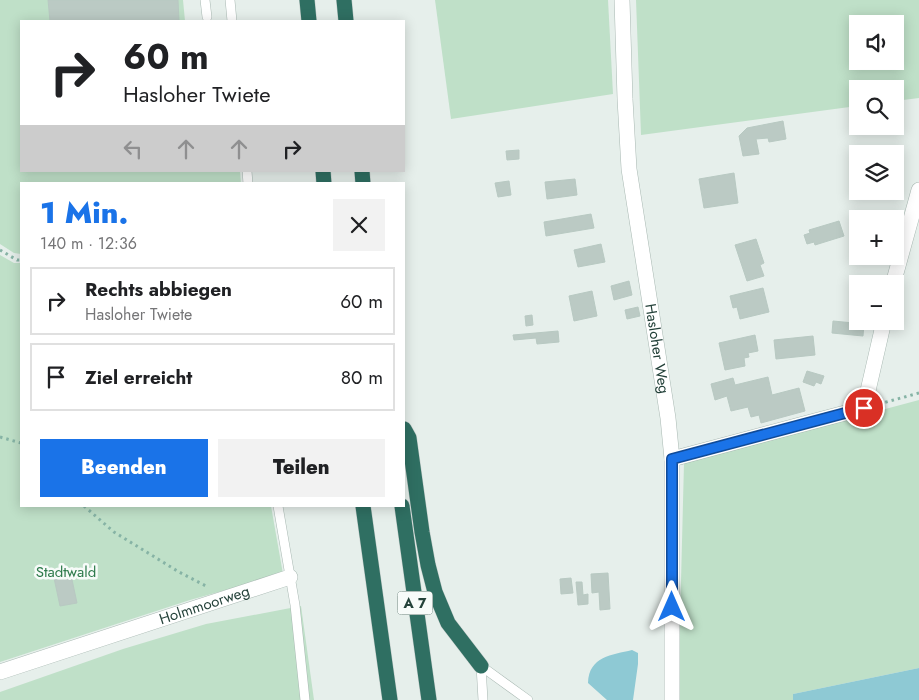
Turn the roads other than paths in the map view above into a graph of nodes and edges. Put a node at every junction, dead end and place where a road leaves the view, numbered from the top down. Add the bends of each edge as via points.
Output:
1 (205, 0) edge
2 (230, 0) edge
3 (307, 0) edge
4 (344, 0) edge
5 (622, 0) edge
6 (207, 17) dead end
7 (232, 20) edge
8 (309, 20) edge
9 (346, 20) edge
10 (919, 190) edge
11 (895, 275) edge
12 (882, 330) edge
13 (405, 431) edge
14 (672, 459) junction
15 (278, 507) edge
16 (363, 507) edge
17 (402, 507) edge
18 (290, 577) junction
19 (481, 666) junction
20 (0, 672) edge
21 (305, 700) edge
22 (390, 700) edge
23 (429, 700) edge
24 (483, 700) edge
25 (528, 700) edge
26 (672, 700) edge

1 - 6 lane
2 - 7 lane
3 - 8 highway
4 - 9 highway
5 - 14 street, Hasloher Weg via 629,169
10 - 11 street
12 - 14 street via 864,408
13 - 19 highway via 409,438 435,592 448,623
14 - 26 street, Hasloher Weg
15 - 18 lane
16 - 22 highway, A 7
17 - 23 highway, A 7
18 - 20 street, Holmmoorweg
18 - 21 lane
19 - 24 lane
19 - 25 lane

